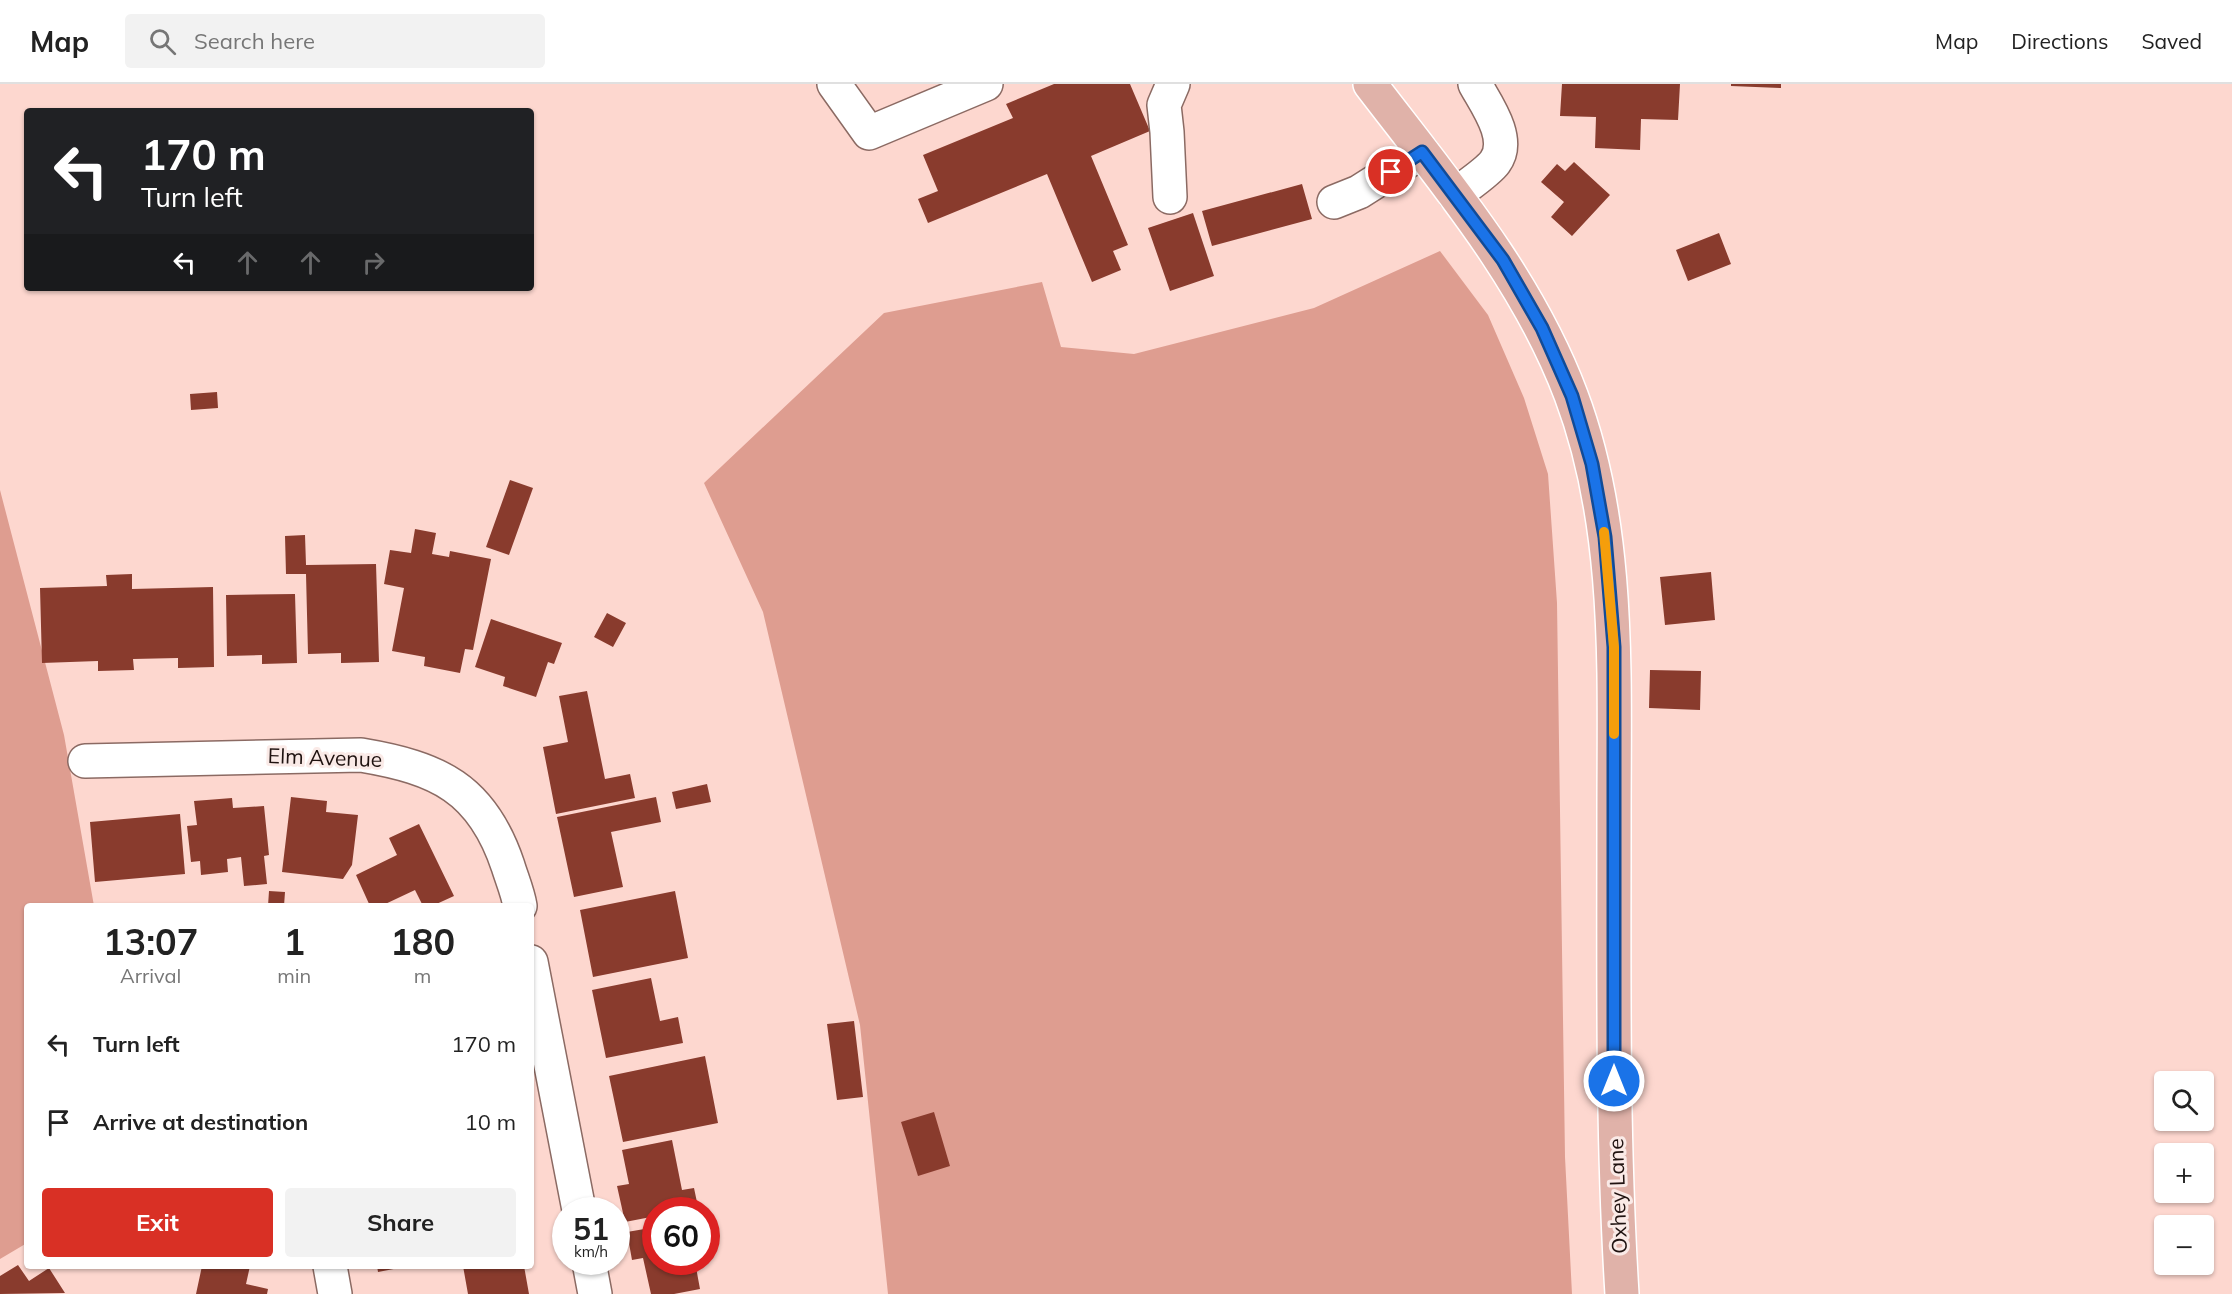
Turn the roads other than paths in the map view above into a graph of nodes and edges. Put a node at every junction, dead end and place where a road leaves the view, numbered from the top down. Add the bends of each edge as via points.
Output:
1 (834, 84) edge
2 (986, 84) edge
3 (1173, 84) edge
4 (1370, 84) edge
5 (1475, 84) edge
6 (1422, 152) junction
7 (1455, 195) junction
8 (1170, 196) dead end
9 (1334, 202) dead end
10 (85, 761) dead end
11 (519, 903) edge
12 (534, 978) edge
13 (576, 1197) edge
14 (331, 1269) edge
15 (591, 1275) edge
16 (335, 1294) edge
17 (595, 1294) edge
18 (1622, 1294) edge

1 - 2 street via 869,133
3 - 8 street via 1164,105
4 - 6 main road, Oxhey Lane
5 - 7 street via 1493,117 1501,143 1495,162
6 - 7 main road, Oxhey Lane
6 - 9 street via 1359,192
7 - 18 main road, Oxhey Lane via 1503,260 1546,338 1572,396 1592,464 1605,537 1614,647 1614,1081
10 - 11 street, Elm Avenue via 361,754 425,770 472,799 488,821 503,852
12 - 13 street
14 - 16 street
15 - 17 street

